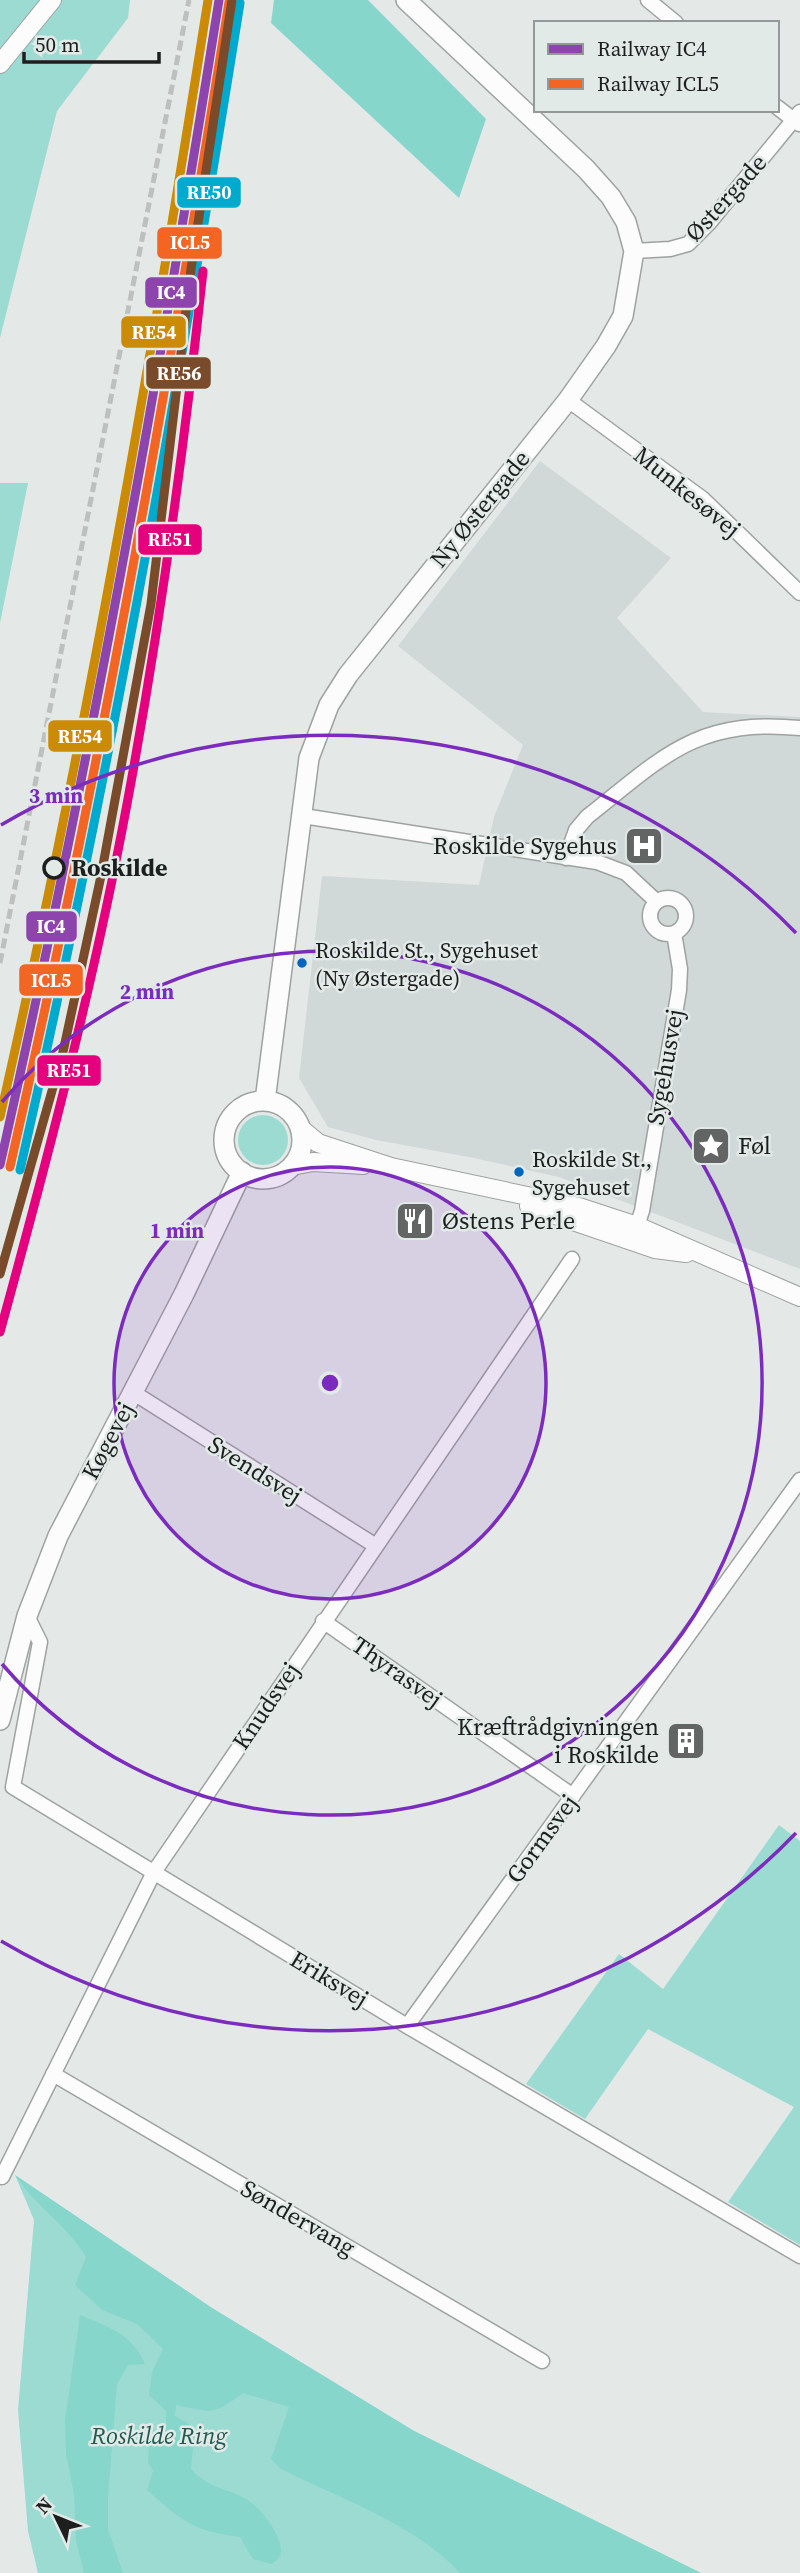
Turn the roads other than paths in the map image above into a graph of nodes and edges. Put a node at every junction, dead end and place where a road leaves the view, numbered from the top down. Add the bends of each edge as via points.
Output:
1 (52, 0) edge
2 (406, 0) edge
3 (648, 0) edge
4 (674, 21) edge
5 (0, 64) edge
6 (779, 108) edge
7 (798, 119) edge
8 (634, 251) junction
9 (568, 400) junction
10 (800, 593) edge
11 (800, 728) edge
12 (303, 816) junction
13 (566, 858) junction
14 (657, 902) junction
15 (674, 933) junction
16 (265, 1101) junction
17 (300, 1128) junction
18 (292, 1166) junction
19 (391, 1167) junction
20 (242, 1172) junction
21 (634, 1234) junction
22 (572, 1259) dead end
23 (800, 1297) edge
24 (134, 1393) junction
25 (800, 1480) edge
26 (376, 1546) junction
27 (27, 1616) junction
28 (323, 1621) junction
29 (0, 1720) edge
30 (573, 1796) junction
31 (155, 1872) junction
32 (407, 2026) junction
33 (53, 2074) junction
34 (2, 2177) dead end
35 (800, 2256) edge
36 (542, 2361) dead end

1 - 5 street
2 - 8 main road, Ny Østergade via 586,169 626,222
3 - 4 street
6 - 7 street
7 - 8 street, Østergade via 688,244
8 - 9 main road, Ny Østergade via 623,316
9 - 10 street, Munkesøvej via 703,499
9 - 12 main road, Ny Østergade via 342,685 309,758
11 - 13 street via 740,726 681,744 587,817 576,830
12 - 13 street
12 - 16 main road, Ny Østergade
13 - 14 street via 613,866 637,881
14 - 15 street via 651,915 653,925 664,933
14 - 15 street via 672,899 684,908 685,922
15 - 21 street, Sygehusvej via 679,989
16 - 17 main road via 289,1111
16 - 20 main road via 239,1110 227,1127 228,1156
17 - 18 main road via 302,1144
17 - 19 street via 318,1143
18 - 19 street via 313,1162
18 - 20 main road via 268,1179
19 - 21 street via 579,1207
20 - 24 main road, Køgevej
21 - 23 street via 700,1255
22 - 26 street, Knudsvej
24 - 26 street, Svendsvej
24 - 27 main road, Køgevej via 58,1536
25 - 30 street, Gormsvej
26 - 28 street, Knudsvej
27 - 29 main road, Køgevej
27 - 31 street, Eriksvej via 40,1642 13,1787
28 - 30 street, Thyrasvej
28 - 31 street, Knudsvej
30 - 32 street, Gormsvej
31 - 32 street, Eriksvej
31 - 33 street, Knudsvej
32 - 35 street, Eriksvej
33 - 34 street, Knudsvej
33 - 36 street, Søndervang

